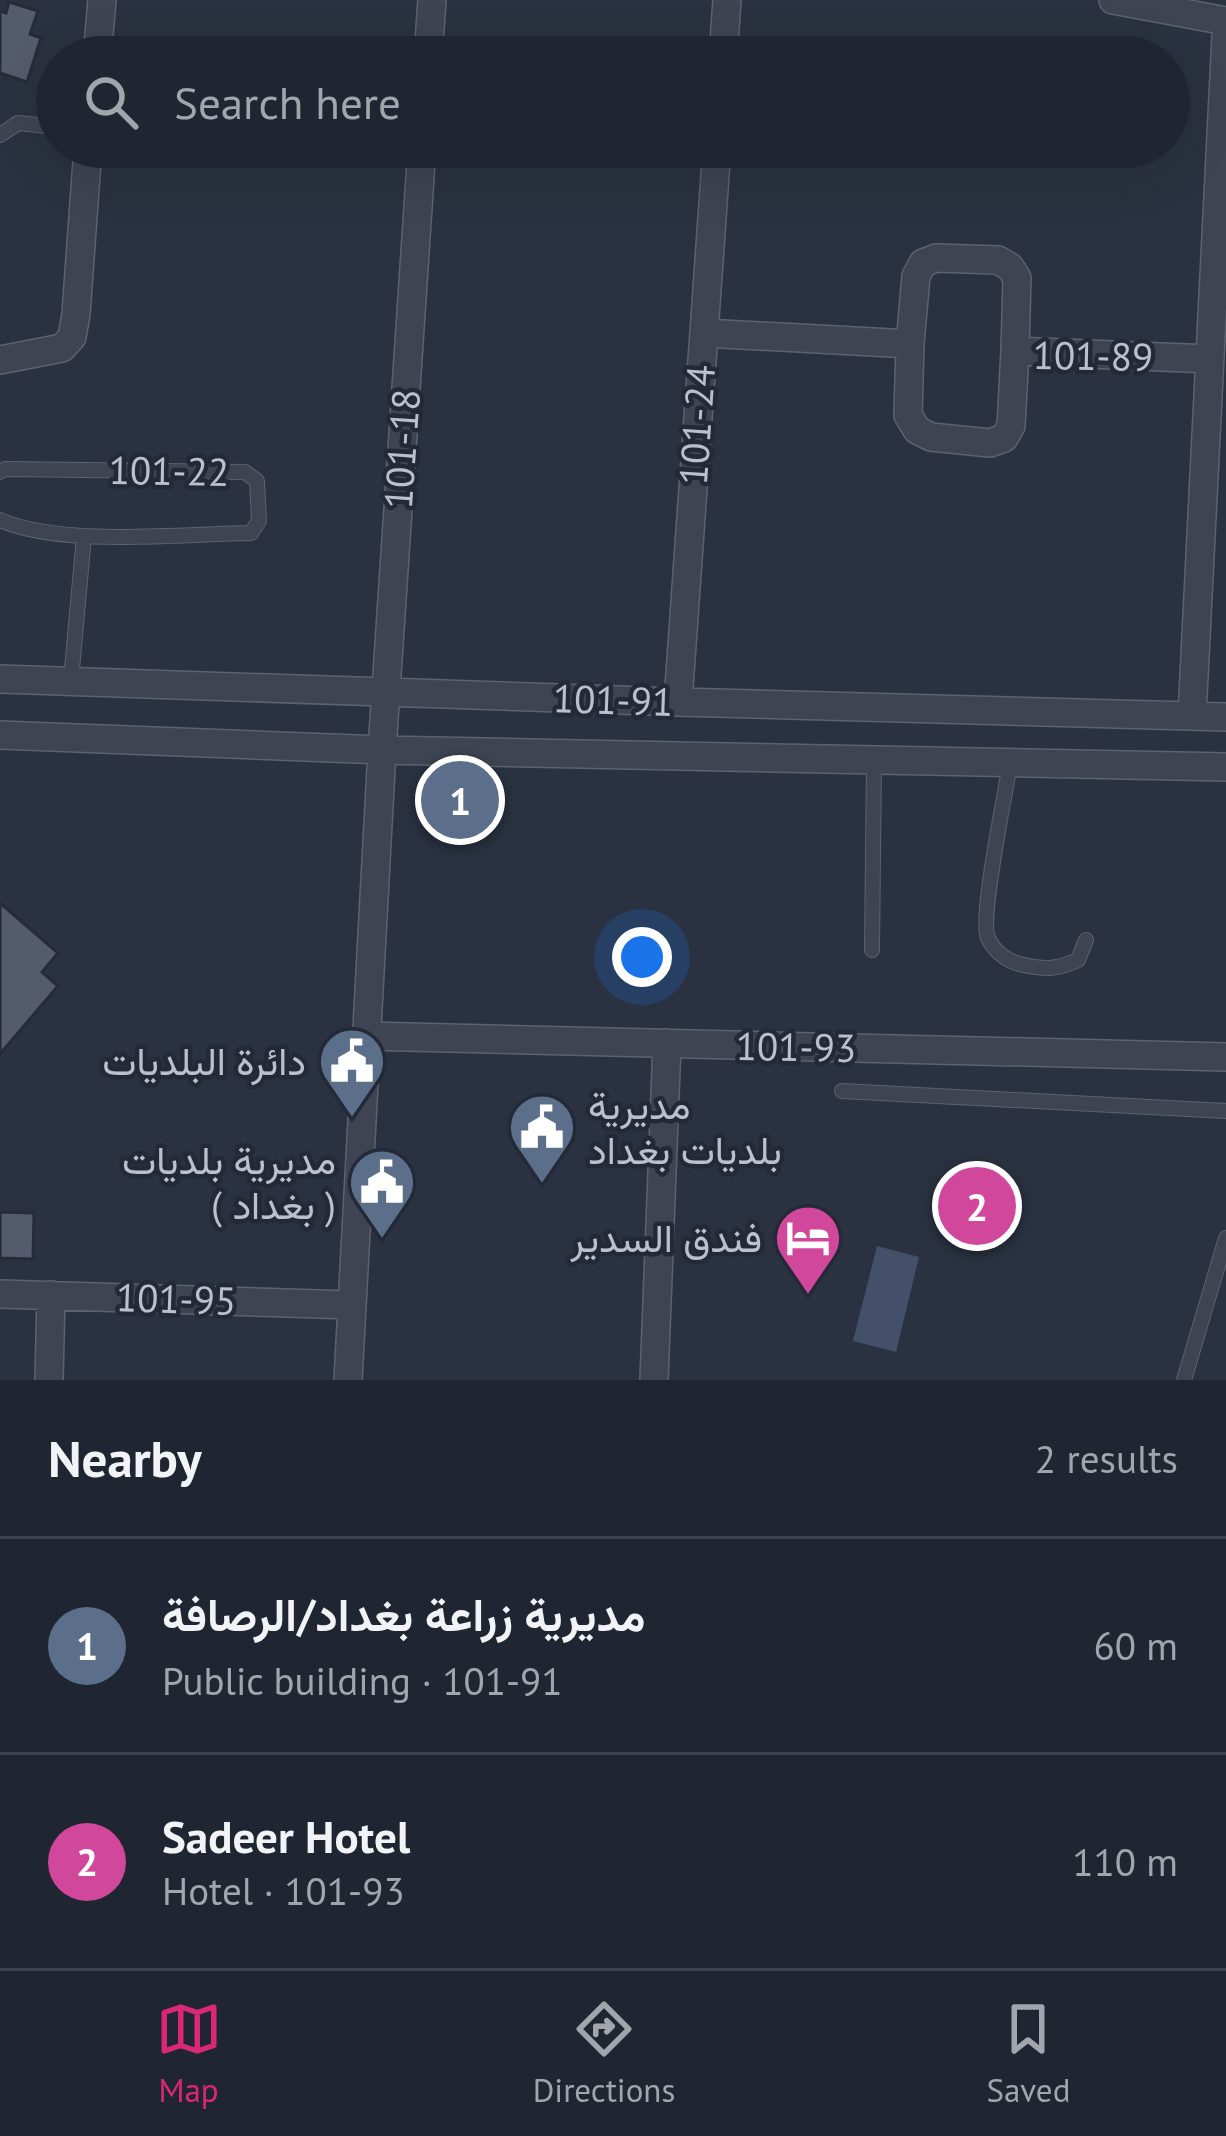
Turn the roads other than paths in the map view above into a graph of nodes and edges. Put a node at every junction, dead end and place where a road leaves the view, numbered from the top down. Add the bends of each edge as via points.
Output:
1 (102, 0) edge
2 (432, 0) edge
3 (727, 0) edge
4 (1113, 0) edge
5 (1226, 21) edge
6 (99, 36) edge
7 (429, 36) edge
8 (724, 36) edge
9 (1226, 36) edge
10 (36, 125) edge
11 (0, 135) edge
12 (86, 168) edge
13 (421, 168) edge
14 (716, 168) edge
15 (704, 333) junction
16 (910, 344) junction
17 (1015, 351) junction
18 (1210, 359) junction
19 (0, 360) edge
20 (0, 472) edge
21 (0, 520) edge
22 (84, 536) junction
23 (0, 679) edge
24 (71, 680) junction
25 (386, 692) junction
26 (678, 702) junction
27 (1192, 716) junction
28 (1226, 717) edge
29 (0, 736) edge
30 (382, 751) junction
31 (874, 760) junction
32 (1010, 763) junction
33 (1226, 767) edge
34 (1086, 940) dead end
35 (872, 950) dead end
36 (367, 1036) junction
37 (667, 1043) junction
38 (1226, 1057) edge
39 (842, 1090) dead end
40 (1226, 1111) edge
41 (1226, 1238) edge
42 (1219, 1292) edge
43 (0, 1294) edge
44 (51, 1295) junction
45 (352, 1305) junction
46 (49, 1380) edge
47 (348, 1380) edge
48 (654, 1380) edge
49 (1184, 1380) edge

1 - 6 street
2 - 7 street
3 - 8 street
4 - 5 street
9 - 18 street
10 - 11 lane via 18,123
12 - 19 street via 72,337 62,348
13 - 25 street, 101-18
14 - 15 street, 101-24
15 - 16 street
15 - 26 street, 101-24
16 - 17 street via 923,263 998,260 1017,278
16 - 17 street, 101-89 via 908,415 916,430 990,443 1011,426
17 - 18 street, 101-89
18 - 27 street
20 - 22 lane, 101-22 via 245,472 257,481 259,521 251,533
21 - 22 lane, 101-22
22 - 24 lane, 101-22
23 - 24 street, 101-91
24 - 25 street, 101-91
25 - 26 street, 101-91
25 - 30 street, 101-18
26 - 27 street, 101-91
27 - 28 street, 101-91
29 - 30 street, 101-91
30 - 31 street, 101-91
30 - 36 street, 101-18
31 - 32 street, 101-91
31 - 35 lane
32 - 33 street, 101-91
32 - 34 lane via 987,937 1017,964 1055,970 1078,960
36 - 37 street, 101-93
36 - 45 street, 101-18
37 - 38 street, 101-93
37 - 48 street
39 - 40 lane
41 - 42 lane
42 - 49 lane
43 - 44 street, 101-95
44 - 45 street, 101-95
44 - 46 street
45 - 47 street, 101-18

